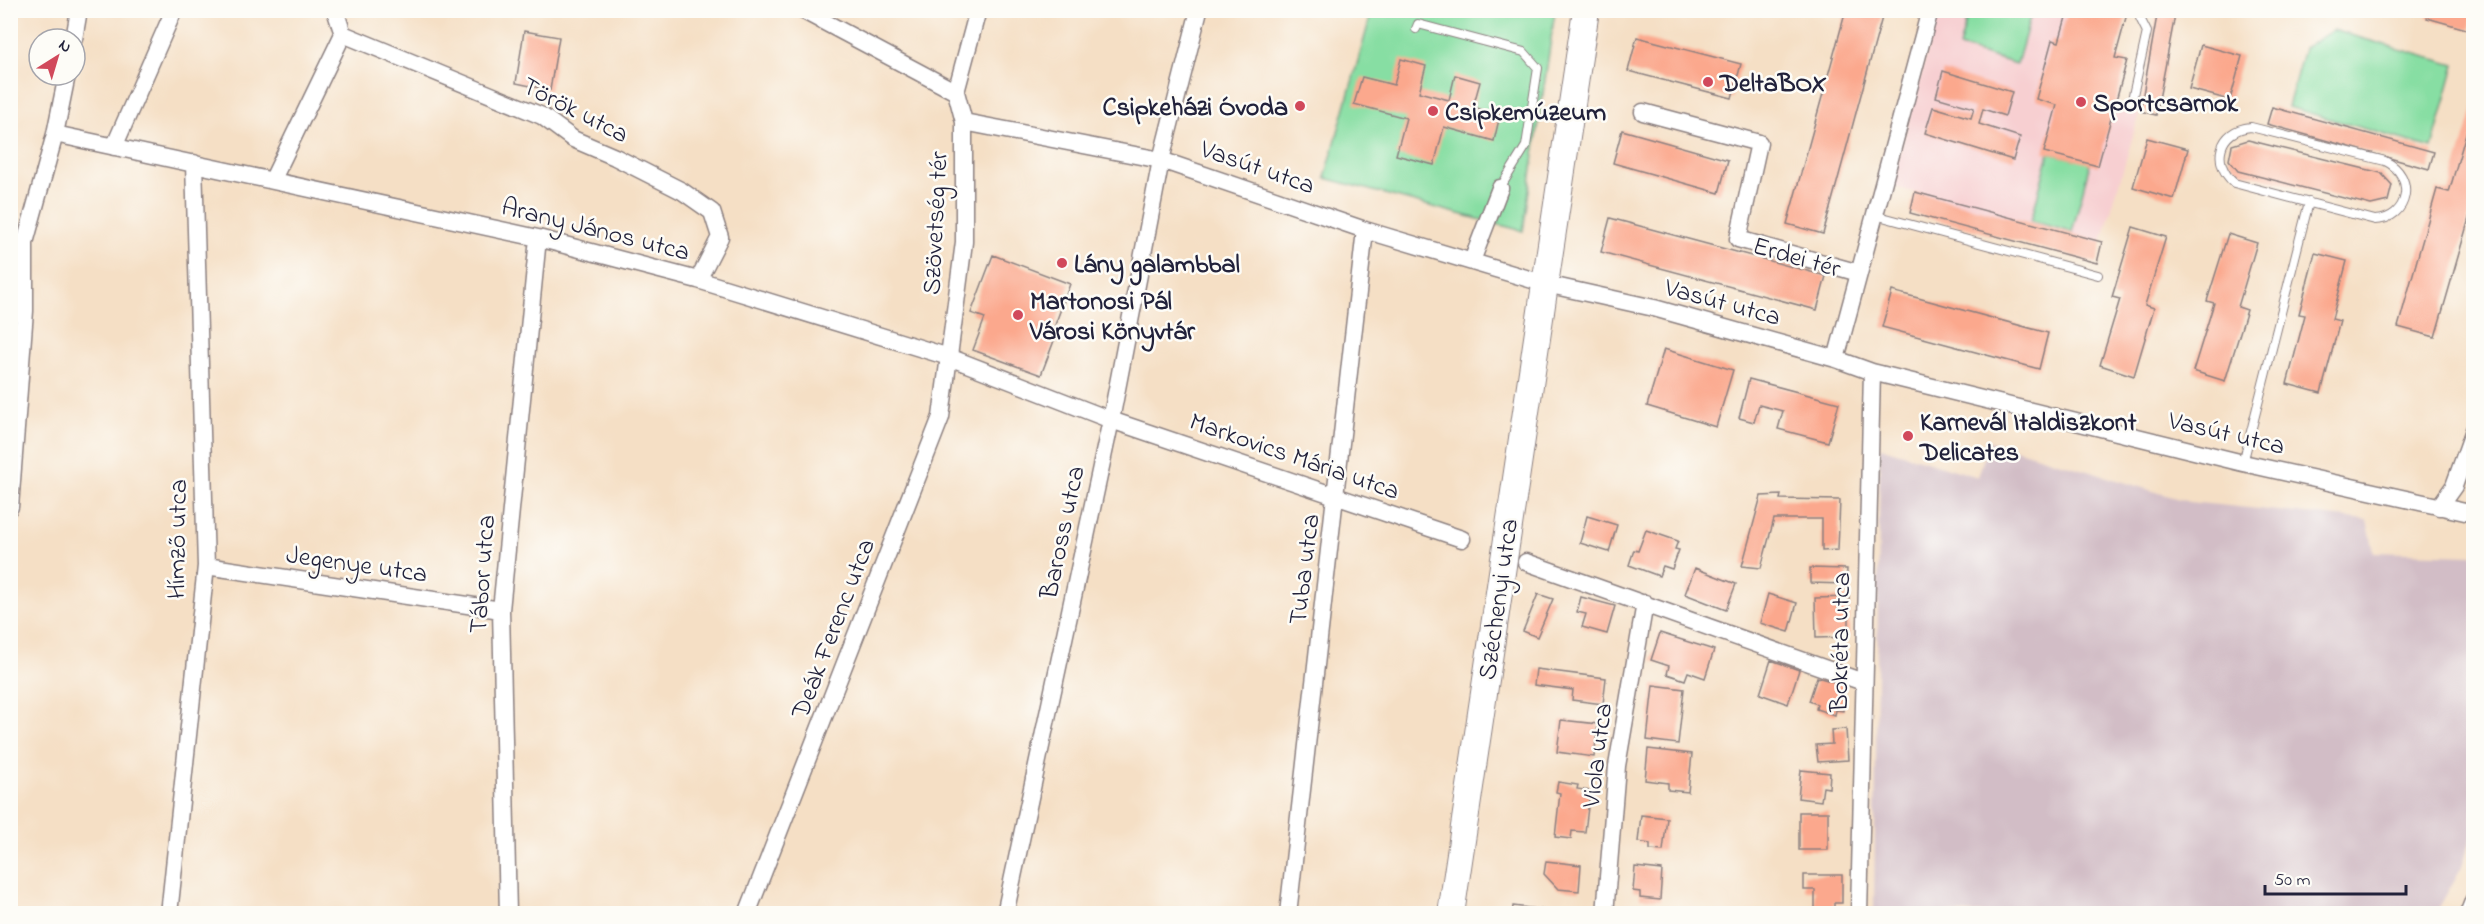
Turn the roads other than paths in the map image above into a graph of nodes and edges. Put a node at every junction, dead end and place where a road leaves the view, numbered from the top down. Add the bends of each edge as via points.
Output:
1 (79, 10) edge
2 (174, 10) edge
3 (335, 10) edge
4 (802, 10) edge
5 (978, 10) edge
6 (1199, 10) edge
7 (1586, 10) edge
8 (1929, 10) edge
9 (2142, 10) edge
10 (76, 27) edge
11 (1416, 29) dead end
12 (342, 34) junction
13 (65, 87) edge
14 (956, 92) junction
15 (2131, 104) dead end
16 (1643, 112) dead end
17 (964, 122) junction
18 (55, 134) junction
19 (114, 147) junction
20 (1161, 160) junction
21 (194, 163) junction
22 (273, 179) junction
23 (1500, 188) joint
24 (2309, 202) junction
25 (1875, 215) junction
26 (1365, 230) junction
27 (538, 238) junction
28 (25, 243) junction
29 (1472, 261) junction
30 (10, 269) edge
31 (1859, 273) junction
32 (2098, 275) dead end
33 (698, 280) junction
34 (1546, 284) junction
35 (949, 357) junction
36 (1836, 359) junction
37 (1872, 372) junction
38 (1111, 420) junction
39 (2474, 430) edge
40 (2243, 463) junction
41 (1337, 496) junction
42 (10, 507) edge
43 (2439, 507) junction
44 (2474, 514) edge
45 (1462, 539) dead end
46 (1526, 562) dead end
47 (206, 566) junction
48 (1644, 603) junction
49 (501, 610) junction
50 (1863, 682) junction
51 (2474, 899) edge
52 (169, 914) edge
53 (508, 914) edge
54 (747, 914) edge
55 (1005, 914) edge
56 (1288, 914) edge
57 (1451, 914) edge
58 (1605, 914) edge
59 (1859, 914) edge
60 (2468, 914) edge

1 - 10 street
2 - 19 street
3 - 12 street
4 - 14 street
5 - 14 street
6 - 20 street, Baross utca
7 - 34 main road
8 - 25 street, Erdei tér
9 - 15 lane via 2140,18 2147,32
11 - 23 lane via 1418,24 1524,52 1538,68 1526,146
12 - 22 street
12 - 33 street, Török utca via 542,116 573,139 682,191 712,212 720,237
13 - 18 street
14 - 17 street, Szövetség tér
16 - 31 street, Erdei tér via 1759,144 1738,239
17 - 20 street, Vasút utca
17 - 35 street, Szövetség tér via 964,242
18 - 19 street, Arany János utca
18 - 28 street
19 - 21 street, Arany János utca
20 - 26 street, Vasút utca
20 - 38 street, Baross utca
21 - 22 street, Arany János utca
21 - 47 street, Hímző utca
22 - 27 street, Arany János utca
23 - 29 street
24 - 24 lane via 2234,183 2222,171 2223,144 2234,132 2251,127 2385,161 2403,173 2399,207 2384,219 2374,220
24 - 40 lane
25 - 31 street, Erdei tér
25 - 32 lane
26 - 29 street, Vasút utca
26 - 41 street, Tuba utca
27 - 33 street, Arany János utca
27 - 49 street, Tábor utca
28 - 30 street
28 - 42 street via 25,311
29 - 34 street, Vasút utca
31 - 36 street, Erdei tér
33 - 35 street, Arany János utca
34 - 36 street, Vasút utca via 1654,308
34 - 57 main road, Széchenyi utca
35 - 38 street, Arany János utca
35 - 54 street, Deák Ferenc utca via 941,417
36 - 37 street, Vasút utca
37 - 40 street, Vasút utca
37 - 50 street, Bokréta utca
38 - 41 street, Markovics Mária utca
38 - 55 street, Baross utca
39 - 43 street via 2457,478
40 - 43 street, Vasút utca
41 - 45 street, Markovics Mária utca
41 - 56 street, Tuba utca
43 - 44 street, Vasút utca
46 - 48 street
47 - 49 street, Jegenye utca
47 - 52 street, Hímző utca
48 - 50 street
48 - 58 street, Viola utca via 1617,765
49 - 53 street, Tábor utca
50 - 59 street, Bokréta utca
51 - 60 street

